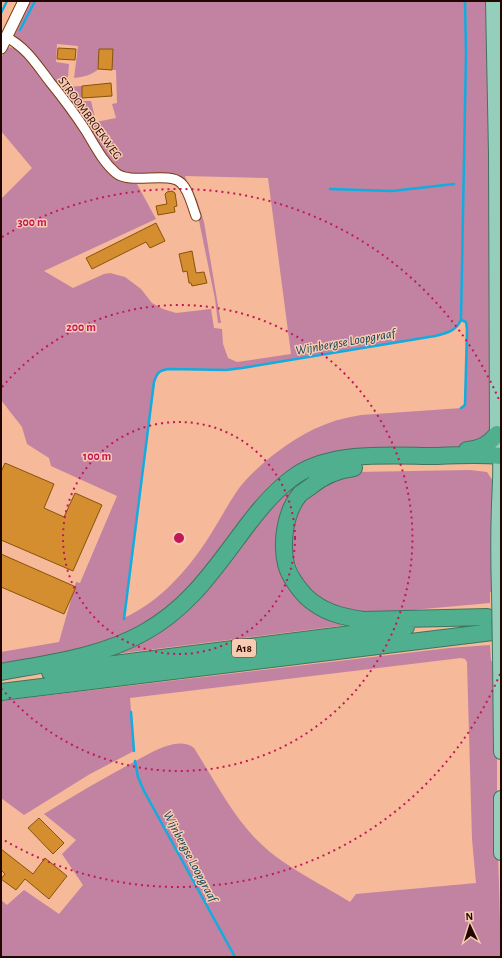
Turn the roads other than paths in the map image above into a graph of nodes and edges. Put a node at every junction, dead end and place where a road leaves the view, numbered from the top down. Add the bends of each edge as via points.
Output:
1 (24, 1) edge
2 (493, 1) edge
3 (6, 37) junction
4 (1, 48) edge
5 (196, 216) dead end
6 (497, 434) junction
7 (439, 456) junction
8 (500, 460) edge
9 (494, 616) edge
10 (501, 631) edge
11 (1, 672) edge
12 (1, 678) edge
13 (1, 692) edge
14 (501, 752) edge
15 (501, 798) edge
16 (501, 853) edge

1 - 3 street
2 - 6 main road
3 - 4 street
3 - 5 street, STROOMBROEKWEG via 30,55 76,115 106,164 117,175 180,182 186,189
6 - 7 highway via 491,442 477,449 453,450
6 - 8 main road
7 - 8 highway
7 - 11 highway via 376,456 346,459 327,462 304,471 279,489 264,504 205,582 161,622 100,652
8 - 9 highway, A18 via 342,469 322,477 300,494 291,509 284,541 286,565 295,584 313,602 343,617 363,620
8 - 14 main road, bridge
9 - 12 highway, A18
10 - 13 highway, A18
15 - 16 main road

